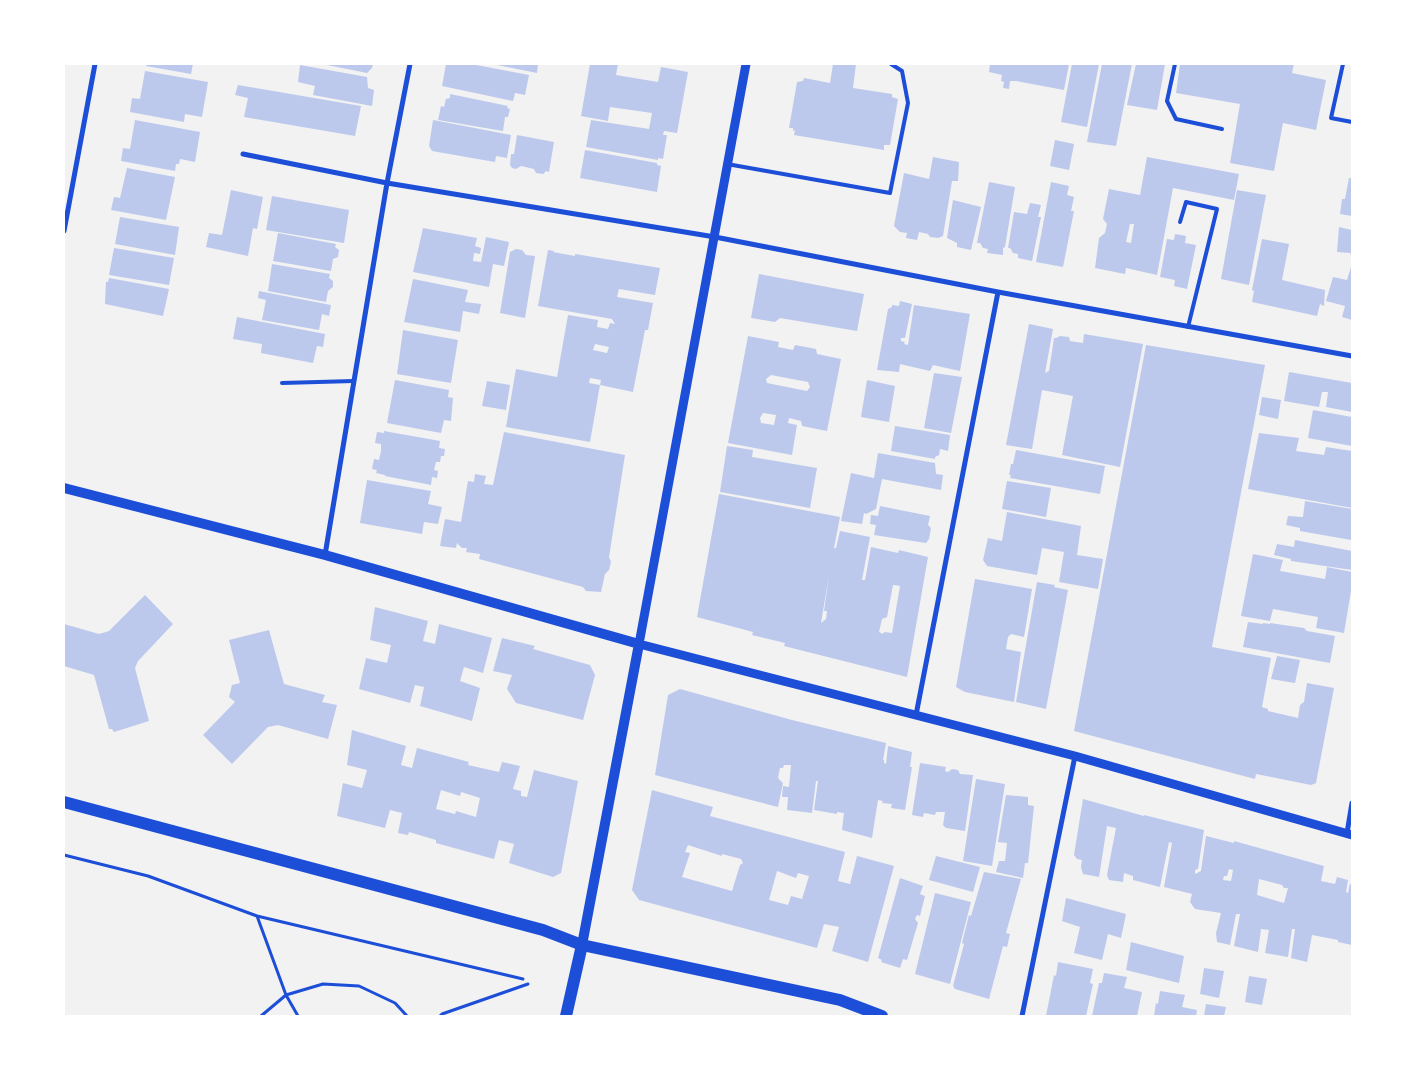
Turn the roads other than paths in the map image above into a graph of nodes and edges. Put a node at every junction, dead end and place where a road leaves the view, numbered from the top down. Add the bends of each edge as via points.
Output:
1 (95, 64) edge
2 (410, 64) edge
3 (746, 64) edge
4 (891, 64) edge
5 (1174, 64) edge
6 (1342, 64) edge
7 (1352, 122) edge
8 (1222, 129) dead end
9 (243, 154) dead end
10 (728, 164) junction
11 (387, 183) junction
12 (1180, 222) dead end
13 (64, 231) edge
14 (715, 237) junction
15 (998, 292) junction
16 (1188, 327) junction
17 (1352, 356) edge
18 (354, 381) junction
19 (282, 383) dead end
20 (64, 488) edge
21 (325, 555) junction
22 (639, 644) junction
23 (916, 715) junction
24 (1075, 756) junction
25 (64, 802) edge
26 (1352, 803) edge
27 (1350, 834) edge
28 (582, 945) junction
29 (566, 1016) edge
30 (882, 1016) edge
31 (1022, 1016) edge

1 - 13 street
2 - 11 street
3 - 10 street
4 - 10 lane via 902,71 908,103 890,193
5 - 8 lane via 1167,101 1176,119
6 - 7 lane via 1331,118
9 - 11 street
10 - 14 street
11 - 14 street
11 - 18 street
12 - 16 lane via 1186,202 1217,209
14 - 15 street
14 - 22 street
15 - 16 street
15 - 23 street
16 - 17 street
18 - 19 lane
18 - 21 street
20 - 21 main road
21 - 22 main road
22 - 23 street
22 - 28 main road
23 - 24 street
24 - 27 street
24 - 31 street
25 - 28 main road via 543,930
26 - 27 street
28 - 29 main road
28 - 30 main road via 840,1000

